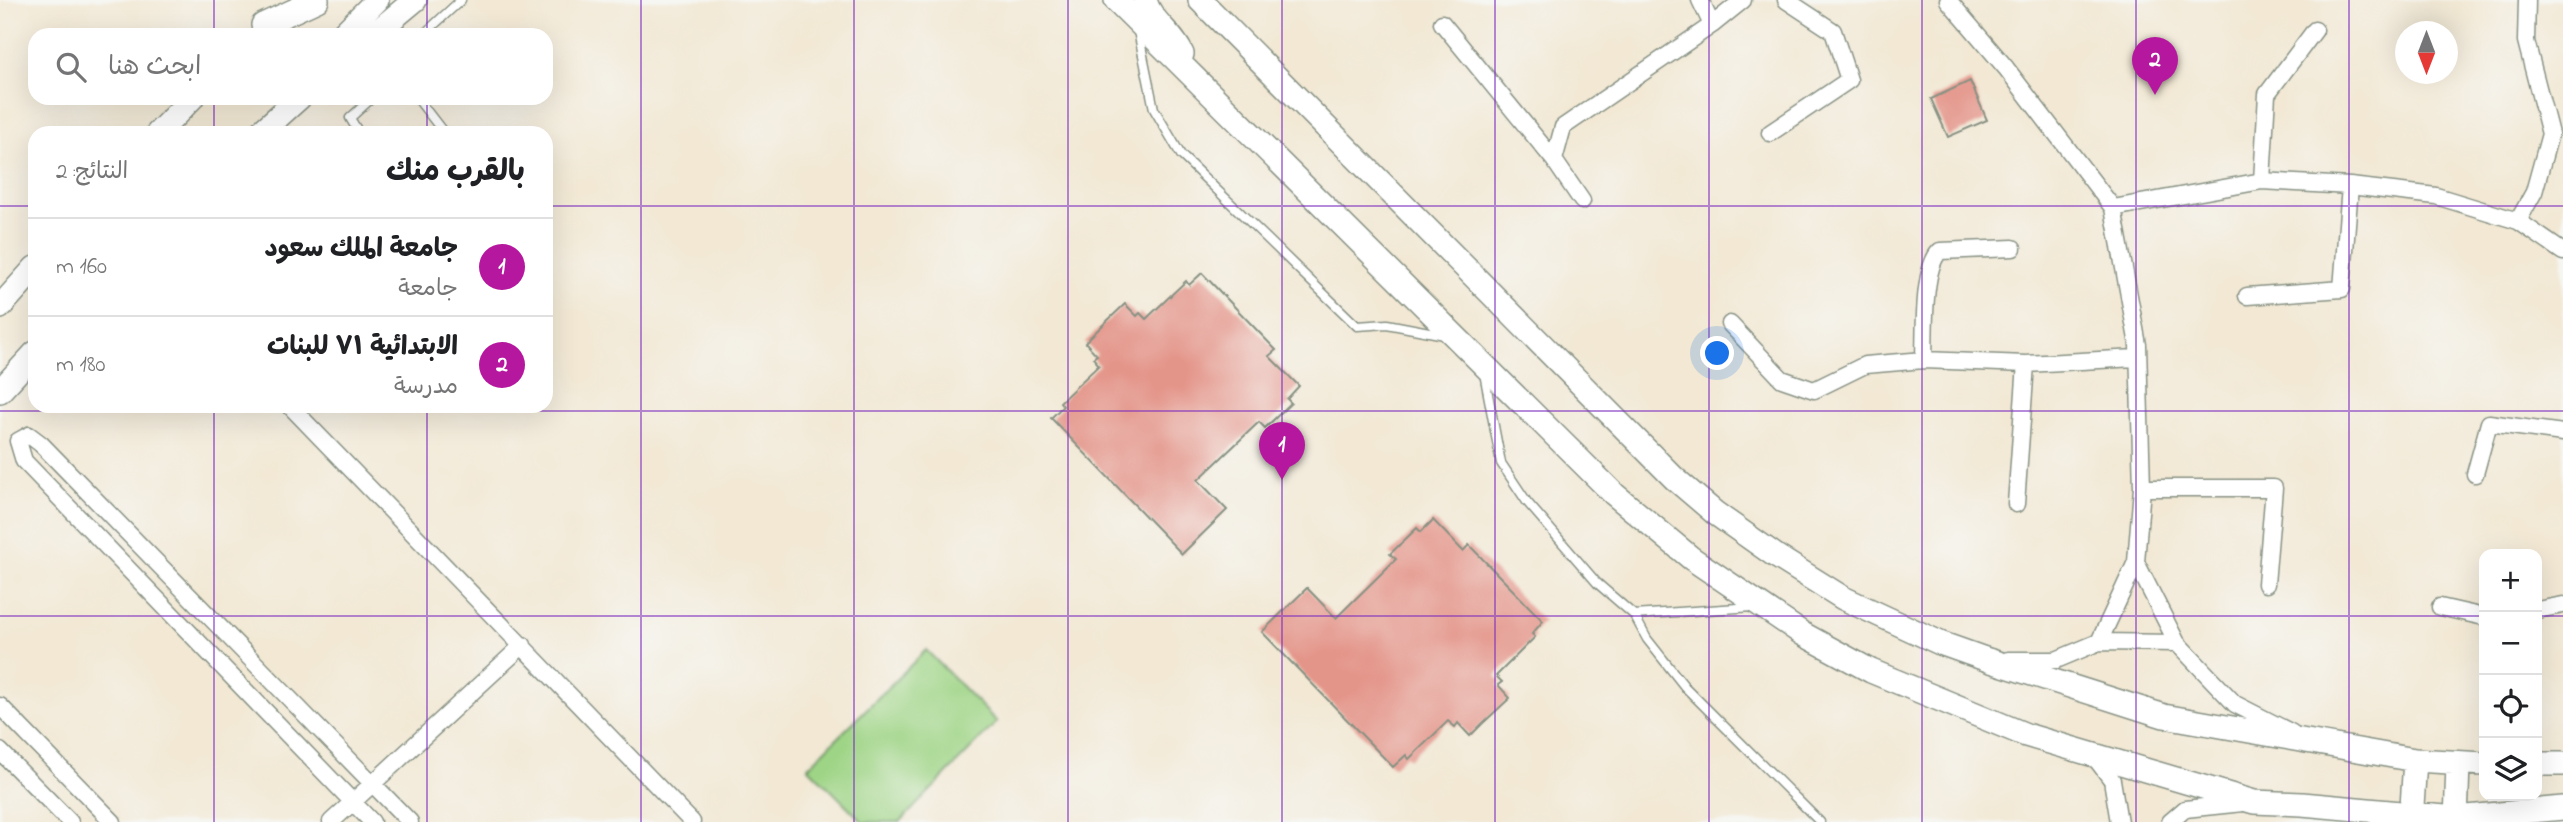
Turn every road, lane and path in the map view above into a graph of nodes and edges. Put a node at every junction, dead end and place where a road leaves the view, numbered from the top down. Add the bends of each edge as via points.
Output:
1 (294, 0) edge
2 (317, 0) edge
3 (377, 0) edge
4 (415, 0) edge
5 (461, 0) edge
6 (1116, 0) edge
7 (1145, 0) edge
8 (1200, 0) edge
9 (1700, 0) edge
10 (1743, 0) edge
11 (1786, 0) edge
12 (1948, 0) edge
13 (2527, 0) edge
14 (1136, 22) junction
15 (1442, 23) dead end
16 (1712, 25) junction
17 (260, 28) edge
18 (262, 28) edge
19 (349, 28) edge
20 (381, 28) edge
21 (431, 28) edge
22 (2315, 30) dead end
23 (1193, 78) junction
24 (185, 105) edge
25 (291, 105) edge
26 (365, 105) edge
27 (422, 105) edge
28 (165, 126) edge
29 (268, 126) edge
30 (355, 126) edge
31 (439, 126) edge
32 (1770, 133) dead end
33 (1554, 160) junction
34 (2262, 181) junction
35 (2350, 186) junction
36 (1583, 201) dead end
37 (2113, 208) junction
38 (2518, 221) junction
39 (2013, 248) dead end
40 (2563, 252) edge
41 (28, 276) edge
42 (2247, 296) dead end
43 (0, 307) edge
44 (1730, 324) dead end
45 (1453, 337) junction
46 (2136, 358) junction
47 (1924, 360) junction
48 (28, 361) edge
49 (2025, 364) junction
50 (1483, 367) junction
51 (0, 391) edge
52 (297, 413) edge
53 (2563, 433) edge
54 (2475, 474) dead end
55 (2142, 488) junction
56 (2016, 504) dead end
57 (2136, 562) junction
58 (2266, 584) dead end
59 (2563, 605) edge
60 (1760, 606) junction
61 (2440, 607) dead end
62 (2542, 609) edge
63 (1634, 615) junction
64 (2479, 616) edge
65 (2099, 642) junction
66 (2177, 643) junction
67 (523, 645) junction
68 (1988, 660) junction
69 (0, 706) edge
70 (2309, 742) junction
71 (0, 751) edge
72 (2093, 755) junction
73 (2415, 760) junction
74 (2458, 764) junction
75 (2479, 764) edge
76 (2542, 764) edge
77 (2563, 764) edge
78 (373, 783) junction
79 (352, 802) junction
80 (2254, 802) junction
81 (2563, 808) edge
82 (2410, 818) edge
83 (2456, 820) edge
84 (70, 822) edge
85 (113, 822) edge
86 (331, 822) edge
87 (372, 822) edge
88 (410, 822) edge
89 (692, 822) edge
90 (1820, 822) edge
91 (2119, 822) edge
92 (2170, 822) edge

1 - 17 street
2 - 18 street
3 - 19 street
4 - 20 street
5 - 21 lane
6 - 14 street
7 - 23 street via 1149,11 1176,40
8 - 68 street via 1674,478 1715,513 1843,597 1940,643
9 - 16 street
10 - 16 street
11 - 32 street via 1833,31 1849,80
12 - 37 street
13 - 38 street via 2526,41 2550,134 2534,192
14 - 23 street
14 - 45 lane via 1154,109 1181,155 1357,326 1387,324
15 - 33 street
16 - 33 street via 1563,127
22 - 34 street via 2267,94
23 - 45 street
24 - 28 street
25 - 29 street
26 - 30 lane via 351,118
27 - 31 lane
33 - 36 street
34 - 35 street
34 - 37 street
35 - 38 street via 2437,196
35 - 42 street via 2342,289
37 - 46 street via 2138,345
38 - 40 street
39 - 47 street via 1940,251 1936,255 1929,274
41 - 43 street
44 - 47 street via 1782,379 1814,390 1865,365
45 - 50 street
46 - 49 street
46 - 55 street
47 - 49 street
48 - 51 street
49 - 56 street
50 - 60 street via 1649,524
50 - 63 lane via 1501,463 1527,502 1597,583
52 - 67 street
53 - 54 street via 2489,424
55 - 57 street
55 - 58 street via 2274,488
57 - 65 street
57 - 66 street
59 - 62 street
60 - 63 lane
60 - 72 street via 1871,671 1939,702
61 - 64 street
63 - 90 lane via 1685,687
65 - 66 street
65 - 68 street via 2056,660
66 - 70 street via 2235,704
67 - 78 street
67 - 89 street
68 - 70 street via 2164,716
69 - 85 street
70 - 73 street
71 - 84 street
72 - 80 street
72 - 91 street via 2112,780
73 - 74 street
73 - 82 street
74 - 75 street
74 - 83 street
76 - 77 street
78 - 79 street
78 - 79 street via 41,444 29,435 18,441 24,461
78 - 88 street
79 - 86 street
79 - 87 street
80 - 82 street
80 - 92 street via 2185,809
81 - 83 street
82 - 83 street

